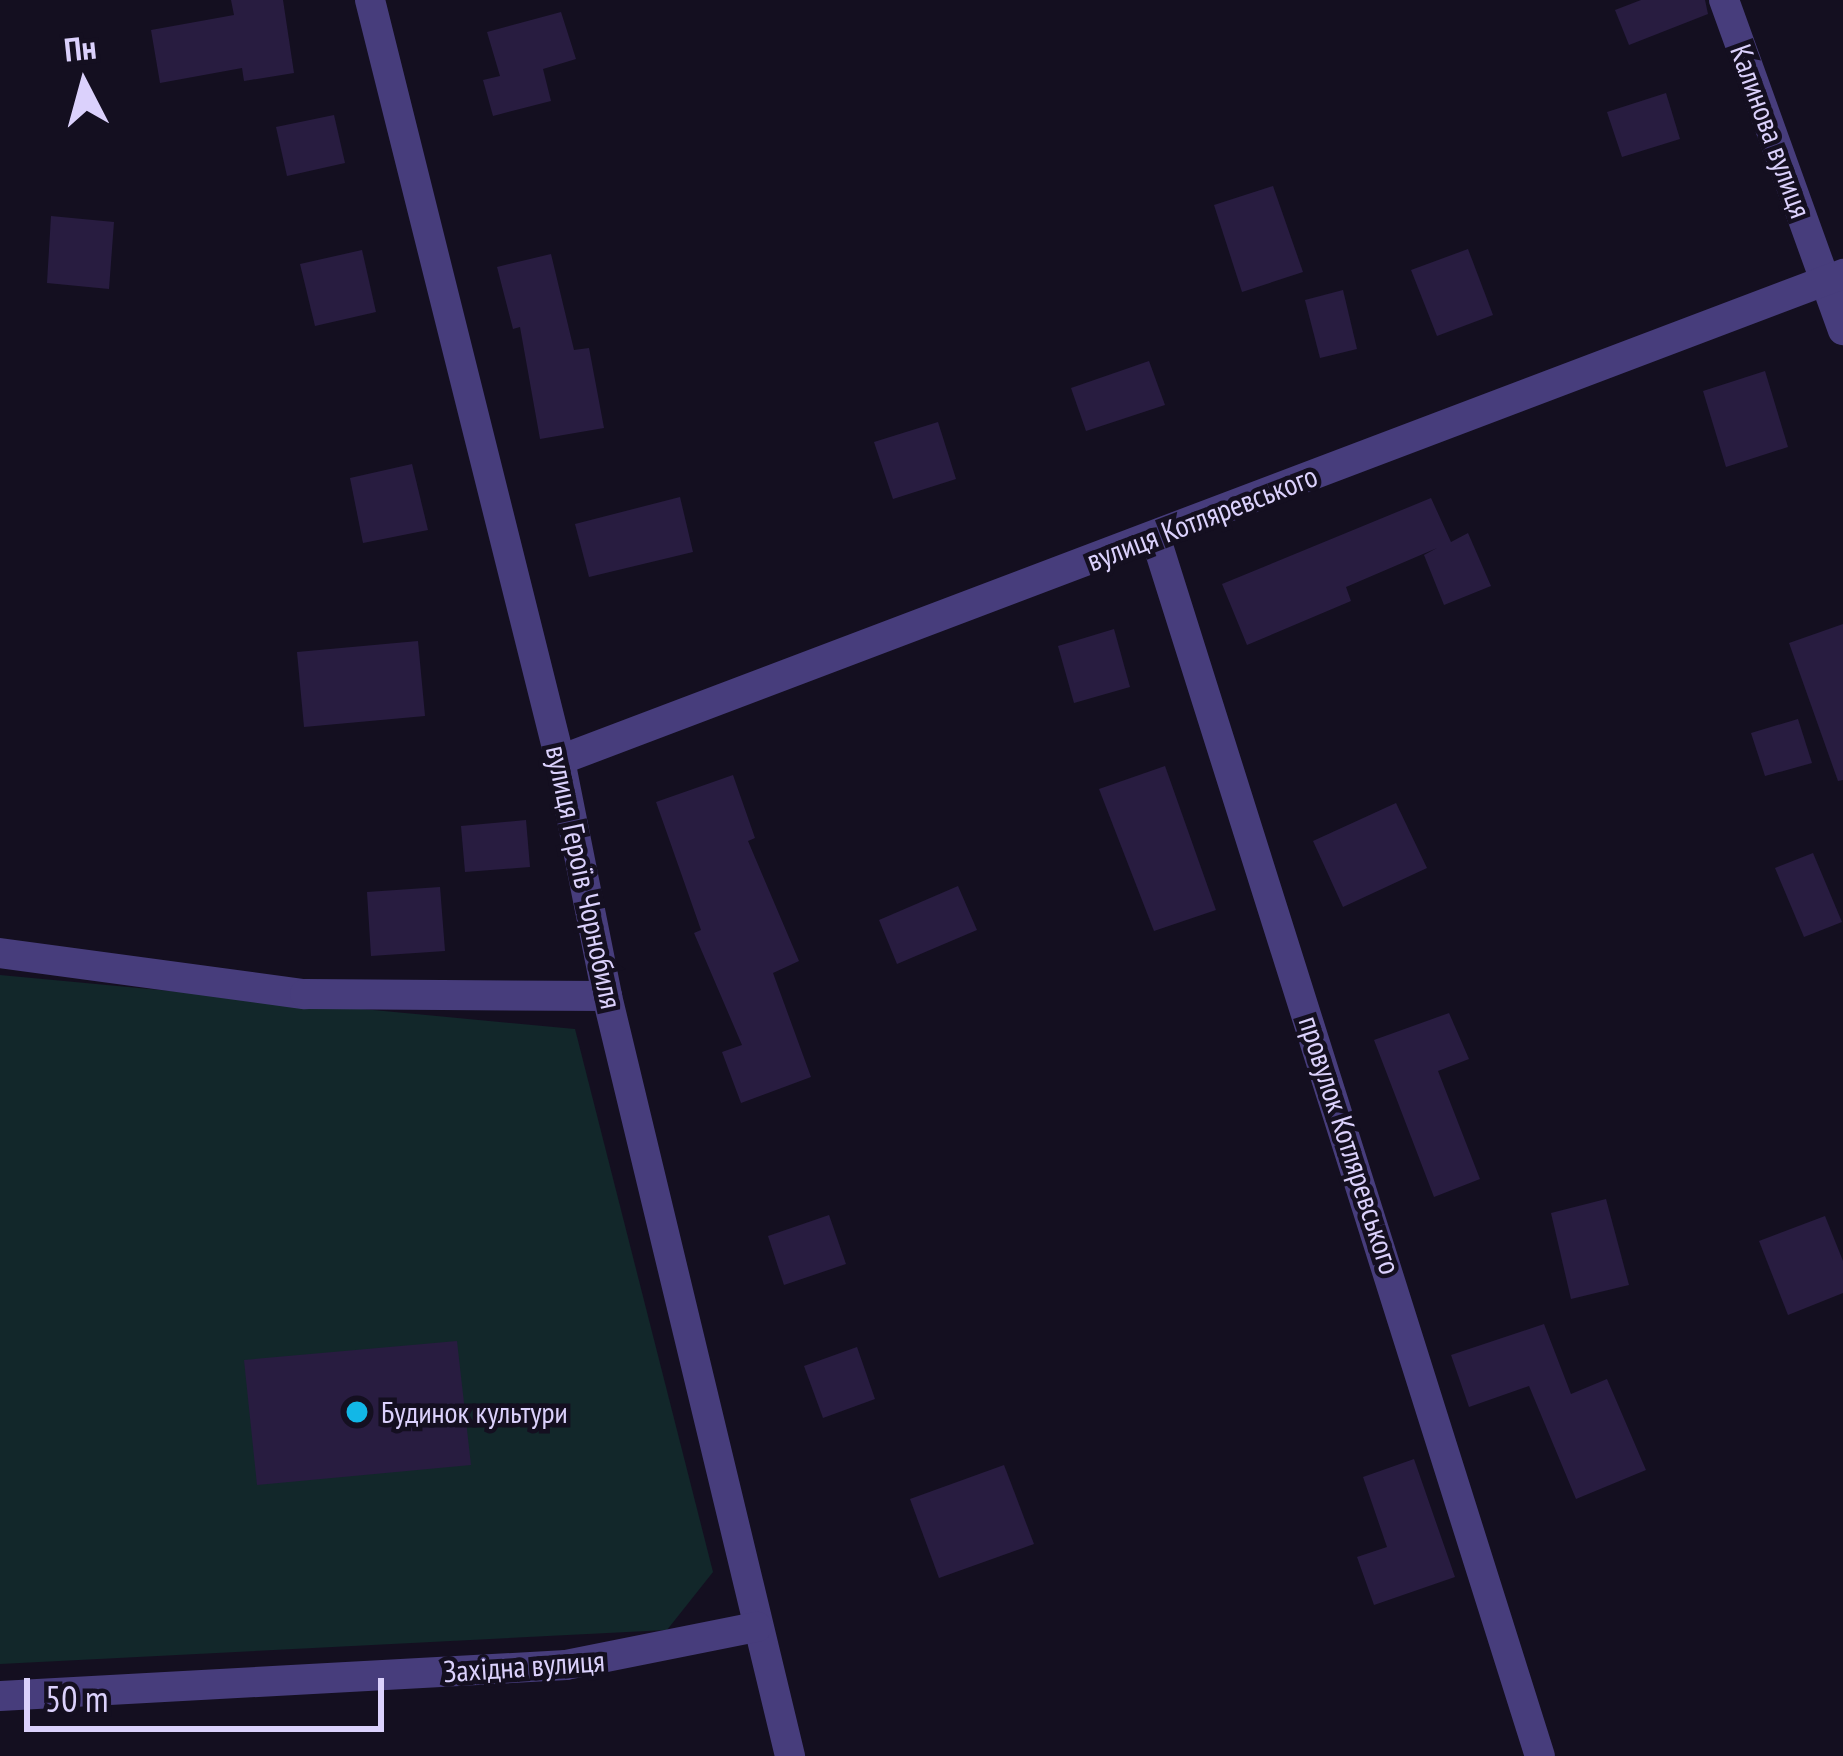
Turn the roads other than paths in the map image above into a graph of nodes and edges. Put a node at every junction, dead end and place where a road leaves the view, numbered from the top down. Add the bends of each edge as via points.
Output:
1 (370, 0) edge
2 (1724, 0) edge
3 (1834, 279) edge
4 (1843, 330) edge
5 (1155, 536) junction
6 (560, 760) junction
7 (0, 953) edge
8 (607, 996) junction
9 (757, 1627) junction
10 (0, 1696) edge
11 (790, 1756) edge
12 (1540, 1756) edge

1 - 6 street, вулиця Героїв Чорнобиля
2 - 3 street, Калинова вулиця
3 - 4 street, Калинова вулиця
3 - 5 street, вулиця Котляревського
5 - 6 street, вулиця Котляревського
5 - 12 street, провулок Котляревського
6 - 8 street, вулиця Героїв Чорнобиля
7 - 8 street via 305,994
8 - 9 street, вулиця Героїв Чорнобиля
9 - 10 street, Західна вулиця via 566,1665
9 - 11 street, вулиця Героїв Чорнобиля

